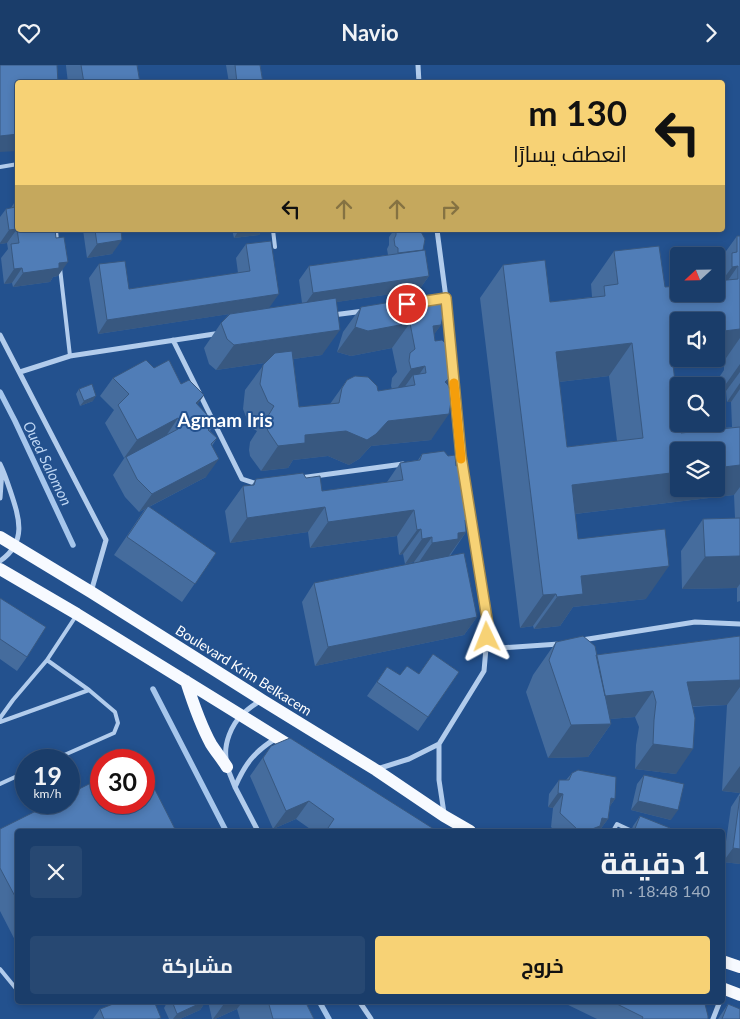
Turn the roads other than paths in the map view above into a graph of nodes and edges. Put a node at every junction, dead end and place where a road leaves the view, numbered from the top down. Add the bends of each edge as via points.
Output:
1 (418, 65) edge
2 (422, 65) edge
3 (419, 80) edge
4 (15, 164) edge
5 (0, 167) edge
6 (56, 232) edge
7 (272, 232) edge
8 (437, 232) edge
9 (275, 247) dead end
10 (58, 249) edge
11 (59, 259) edge
12 (446, 298) junction
13 (436, 300) edge
14 (368, 310) edge
15 (329, 316) edge
16 (231, 331) edge
17 (0, 335) edge
18 (173, 340) junction
19 (70, 356) junction
20 (452, 357) edge
21 (452, 367) edge
22 (20, 373) junction
23 (461, 456) junction
24 (451, 457) edge
25 (412, 463) edge
26 (1, 465) edge
27 (295, 479) edge
28 (266, 483) edge
29 (0, 498) edge
30 (0, 537) edge
31 (15, 545) junction
32 (0, 561) edge
33 (0, 569) edge
34 (91, 592) junction
35 (77, 614) junction
36 (740, 624) edge
37 (572, 642) edge
38 (563, 643) edge
39 (486, 649) junction
40 (47, 660) junction
41 (186, 681) junction
42 (89, 690) junction
43 (262, 699) junction
44 (241, 715) junction
45 (0, 718) edge
46 (0, 722) edge
47 (277, 738) junction
48 (439, 745) junction
49 (78, 749) edge
50 (309, 758) edge
51 (227, 767) junction
52 (376, 770) junction
53 (15, 777) edge
54 (0, 784) edge
55 (235, 787) junction
56 (444, 815) junction
57 (257, 829) edge
58 (467, 829) edge
59 (615, 829) edge
60 (628, 829) edge
61 (725, 962) edge
62 (740, 967) edge
63 (0, 969) edge
64 (15, 987) edge
65 (725, 991) edge
66 (740, 995) edge
67 (361, 1004) edge
68 (719, 1004) edge
69 (371, 1019) edge
70 (713, 1019) edge

1 - 2 street
1 - 3 street
4 - 5 lane
6 - 10 lane
7 - 9 lane
8 - 12 street
11 - 19 lane
12 - 13 street
12 - 20 street
14 - 15 street
16 - 18 street
17 - 22 street
18 - 19 street
18 - 28 street via 242,479 256,484
19 - 22 street
21 - 23 street
22 - 34 street via 106,540
23 - 24 street
23 - 39 street via 488,625
25 - 27 street
26 - 29 street
26 - 31 street via 20,522
30 - 31 main road, Boulevard Krim Belkacem
31 - 32 street
31 - 34 main road, Boulevard Krim Belkacem
33 - 35 main road
34 - 43 main road, Boulevard Krim Belkacem
35 - 40 lane
35 - 41 main road
36 - 37 street via 694,622
38 - 39 street
39 - 48 street via 484,671
40 - 42 lane
40 - 45 lane
41 - 44 main road
41 - 51 main road via 206,733
42 - 46 lane
42 - 49 lane via 115,712 118,723 114,733
43 - 44 street
43 - 52 main road, Boulevard Krim Belkacem
44 - 47 main road
44 - 51 street via 230,732 225,755
47 - 50 main road
47 - 55 street via 251,758
48 - 52 street
48 - 56 street
51 - 55 street
52 - 56 main road, Boulevard Krim Belkacem
53 - 54 lane
55 - 57 street
56 - 58 main road, Boulevard Krim Belkacem
59 - 60 lane via 617,824
61 - 62 main road
63 - 64 lane
65 - 66 main road
67 - 69 street
68 - 70 street

